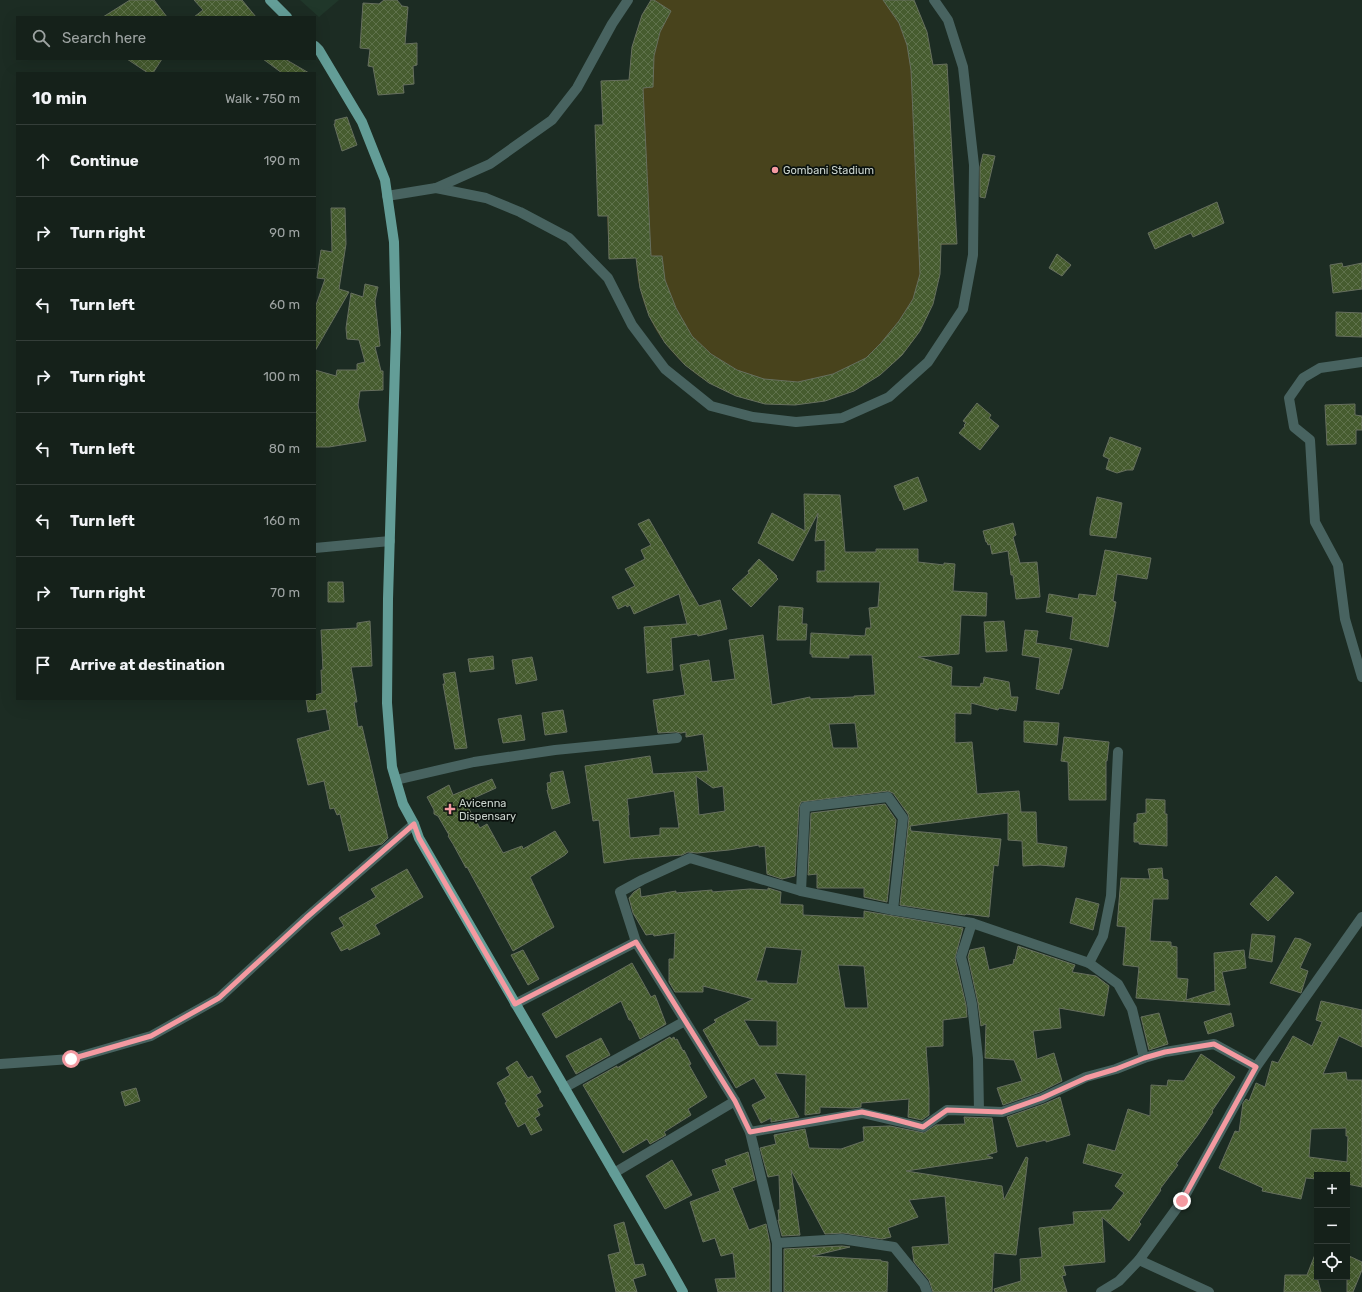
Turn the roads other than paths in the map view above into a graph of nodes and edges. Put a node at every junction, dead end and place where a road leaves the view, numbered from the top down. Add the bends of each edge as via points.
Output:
1 (270, 0) edge
2 (628, 0) edge
3 (934, 0) edge
4 (286, 16) edge
5 (316, 47) edge
6 (436, 188) junction
7 (387, 196) junction
8 (1362, 362) edge
9 (390, 541) junction
10 (316, 548) edge
11 (1362, 677) edge
12 (677, 738) dead end
13 (1118, 752) dead end
14 (396, 780) junction
15 (414, 824) junction
16 (801, 891) junction
17 (893, 910) junction
18 (1362, 918) edge
19 (972, 923) junction
20 (636, 942) junction
21 (1089, 963) junction
22 (515, 1004) junction
23 (685, 1021) junction
24 (1144, 1058) junction
25 (0, 1064) edge
26 (1256, 1067) junction
27 (564, 1088) junction
28 (735, 1101) junction
29 (979, 1111) junction
30 (750, 1132) junction
31 (614, 1173) junction
32 (777, 1242) junction
33 (1139, 1260) junction
34 (683, 1292) edge
35 (777, 1292) edge
36 (927, 1292) edge
37 (1101, 1292) edge
38 (1209, 1292) edge

1 - 4 main road
2 - 6 street via 577,88 552,120 490,164
3 - 6 street via 948,20 963,67 974,165 972,255 963,309 928,362 889,396 842,418 796,422 753,417 711,406 665,369 632,325 608,278 569,238 520,212 486,198
5 - 7 main road via 362,122 385,180
6 - 7 street
7 - 9 main road via 394,242 396,332
8 - 11 street via 1320,368 1303,378 1289,398 1294,427 1310,440 1315,522 1338,564 1346,619
9 - 10 street
9 - 14 main road via 387,703 392,767
12 - 14 street via 555,750 474,762
13 - 21 street via 1111,896 1103,936
14 - 15 main road via 403,804
15 - 22 main road via 419,838
15 - 25 street via 219,998 151,1036 71,1059
16 - 17 street
16 - 17 street via 805,807 888,797 903,818
16 - 20 street via 690,858 620,892
17 - 19 street
18 - 26 street
19 - 21 street
19 - 29 street via 960,957 972,1004
20 - 22 street
20 - 23 street
21 - 24 street via 1118,984 1132,1009
22 - 27 main road
23 - 27 street
23 - 28 street
24 - 26 street via 1214,1044
24 - 29 street via 1002,1112
26 - 33 street via 1182,1201
27 - 31 main road
28 - 30 street
28 - 31 street
29 - 30 street via 947,1110 923,1127 862,1112
30 - 32 street
31 - 34 main road
32 - 35 street
32 - 36 street via 842,1239 894,1247 924,1284
33 - 37 street via 1119,1281
33 - 38 street

